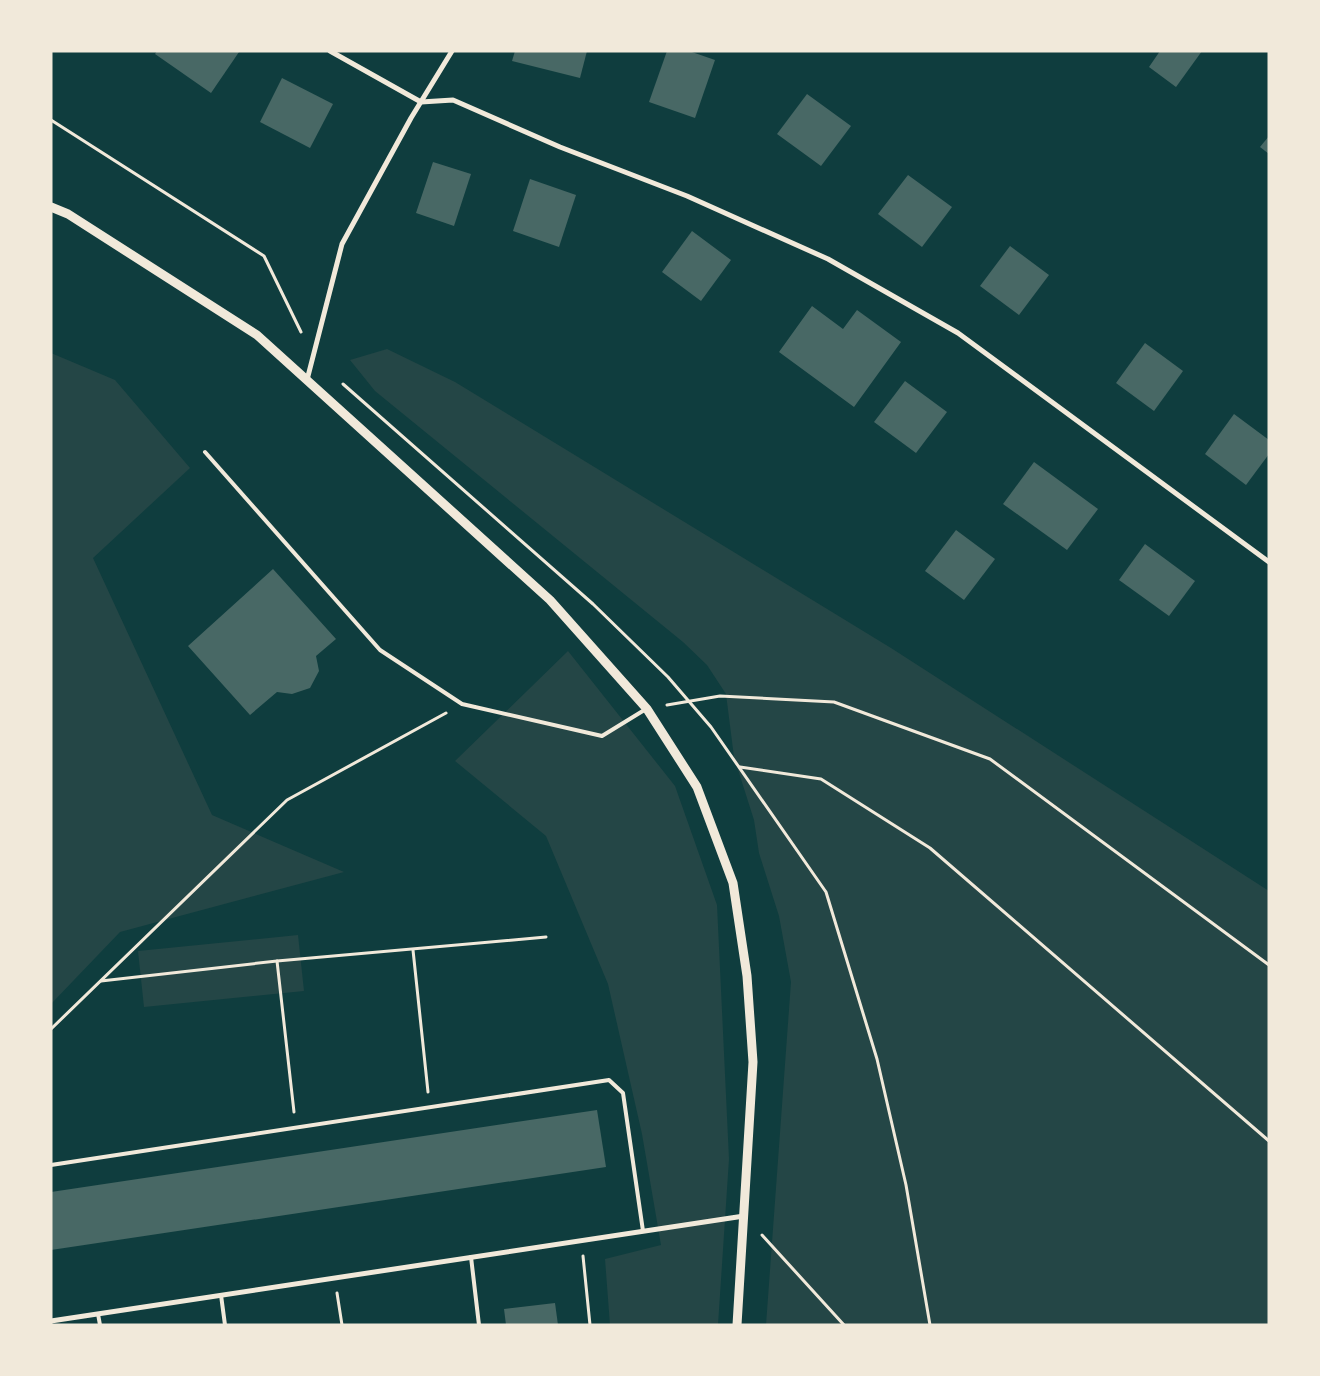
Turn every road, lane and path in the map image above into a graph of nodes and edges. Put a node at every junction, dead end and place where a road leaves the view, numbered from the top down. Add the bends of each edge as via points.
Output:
1 (330, 51) edge
2 (452, 51) edge
3 (421, 102) junction
4 (51, 120) edge
5 (51, 207) edge
6 (313, 357) junction
7 (307, 380) junction
8 (342, 383) dead end
9 (205, 452) dead end
10 (1269, 562) edge
11 (689, 701) junction
12 (462, 704) junction
13 (646, 709) junction
14 (739, 766) junction
15 (546, 938) dead end
16 (413, 950) junction
17 (277, 962) junction
18 (1269, 964) edge
19 (101, 981) junction
20 (51, 1029) edge
21 (429, 1107) junction
22 (295, 1128) junction
23 (1269, 1141) edge
24 (51, 1165) edge
25 (744, 1216) junction
26 (644, 1231) junction
27 (582, 1240) junction
28 (471, 1257) junction
29 (335, 1278) junction
30 (221, 1295) junction
31 (98, 1314) junction
32 (51, 1321) edge
33 (100, 1325) edge
34 (225, 1325) edge
35 (342, 1325) edge
36 (479, 1325) edge
37 (590, 1325) edge
38 (737, 1325) edge
39 (844, 1325) edge
40 (930, 1325) edge

1 - 3 street
2 - 3 street
3 - 6 street via 342,244
3 - 10 street via 453,100 560,147 687,196 828,259 958,333
4 - 6 path via 264,256
5 - 7 street via 68,214 257,335
6 - 7 street
7 - 13 street via 550,600
8 - 11 path via 593,604
9 - 12 lane via 380,650
11 - 13 path
11 - 14 path
11 - 18 path via 720,696 834,702 990,759
12 - 13 lane via 602,736
12 - 19 path via 288,800
13 - 25 street via 697,787 733,883 747,976 753,1062
14 - 23 path via 821,779 930,848
14 - 40 path via 826,892 877,1059 906,1185
15 - 16 path
16 - 17 path
16 - 21 path
17 - 19 path
17 - 22 path
19 - 20 path
21 - 22 lane
21 - 26 lane via 609,1080 623,1093
22 - 24 lane
25 - 26 street
25 - 38 street
25 - 39 path
26 - 27 street
27 - 28 street
27 - 37 path
28 - 29 street
28 - 36 lane
29 - 30 street
29 - 35 path
30 - 31 street
30 - 34 lane
31 - 32 street
31 - 33 lane

